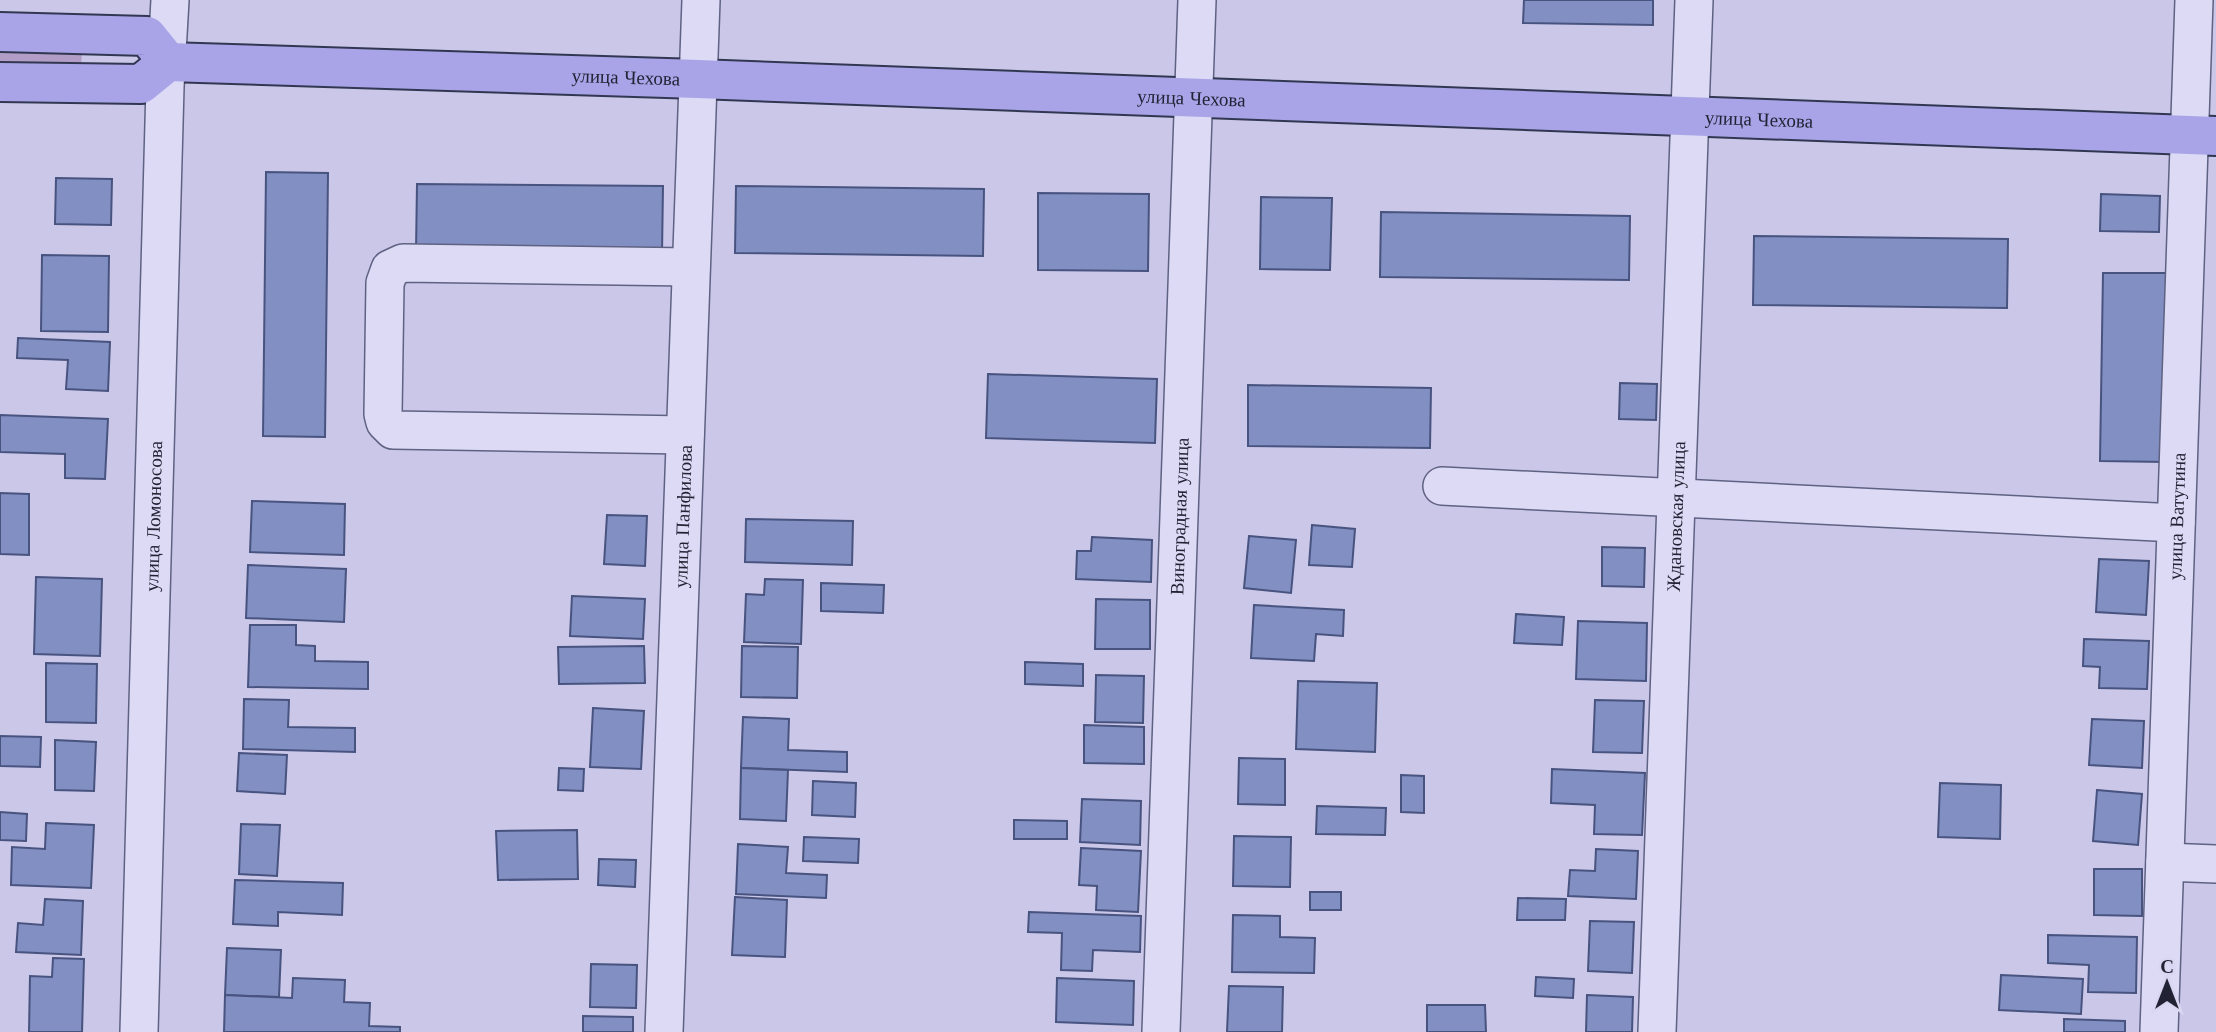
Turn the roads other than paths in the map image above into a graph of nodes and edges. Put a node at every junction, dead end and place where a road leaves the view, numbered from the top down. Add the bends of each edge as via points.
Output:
1 (170, 0) edge
2 (701, 0) edge
3 (1197, 0) edge
4 (1694, 0) edge
5 (2194, 0) edge
6 (0, 32) edge
7 (168, 62) junction
8 (698, 79) junction
9 (0, 82) edge
10 (1193, 98) junction
11 (1690, 117) junction
12 (2203, 135) edge
13 (691, 267) junction
14 (685, 435) junction
15 (1442, 486) dead end
16 (1676, 497) junction
17 (2176, 523) junction
18 (2165, 862) junction
19 (2216, 864) edge
20 (139, 1032) edge
21 (664, 1032) edge
22 (1161, 1032) edge
23 (1657, 1032) edge
24 (2159, 1032) edge

1 - 7 street, улица Ломоносова
2 - 8 street, улица Панфилова
3 - 10 street, Виноградная улица
4 - 11 street, Ждановская улица
5 - 12 street, улица Ватутина
6 - 7 main road via 147,36
7 - 8 main road, улица Чехова
7 - 9 main road via 141,84
7 - 20 street, улица Ломоносова
8 - 10 main road, улица Чехова
8 - 13 street, улица Панфилова
10 - 11 main road, улица Чехова
10 - 22 street, Виноградная улица
11 - 12 main road, улица Чехова
11 - 16 street, Ждановская улица
12 - 17 street, улица Ватутина
13 - 14 street, улица Панфилова
13 - 14 street via 403,264 390,269 385,284 383,414 393,430
14 - 21 street, улица Панфилова
15 - 16 street
16 - 17 street
16 - 23 street, Ждановская улица
17 - 18 street, улица Ватутина
18 - 19 street
18 - 24 street, улица Ватутина

